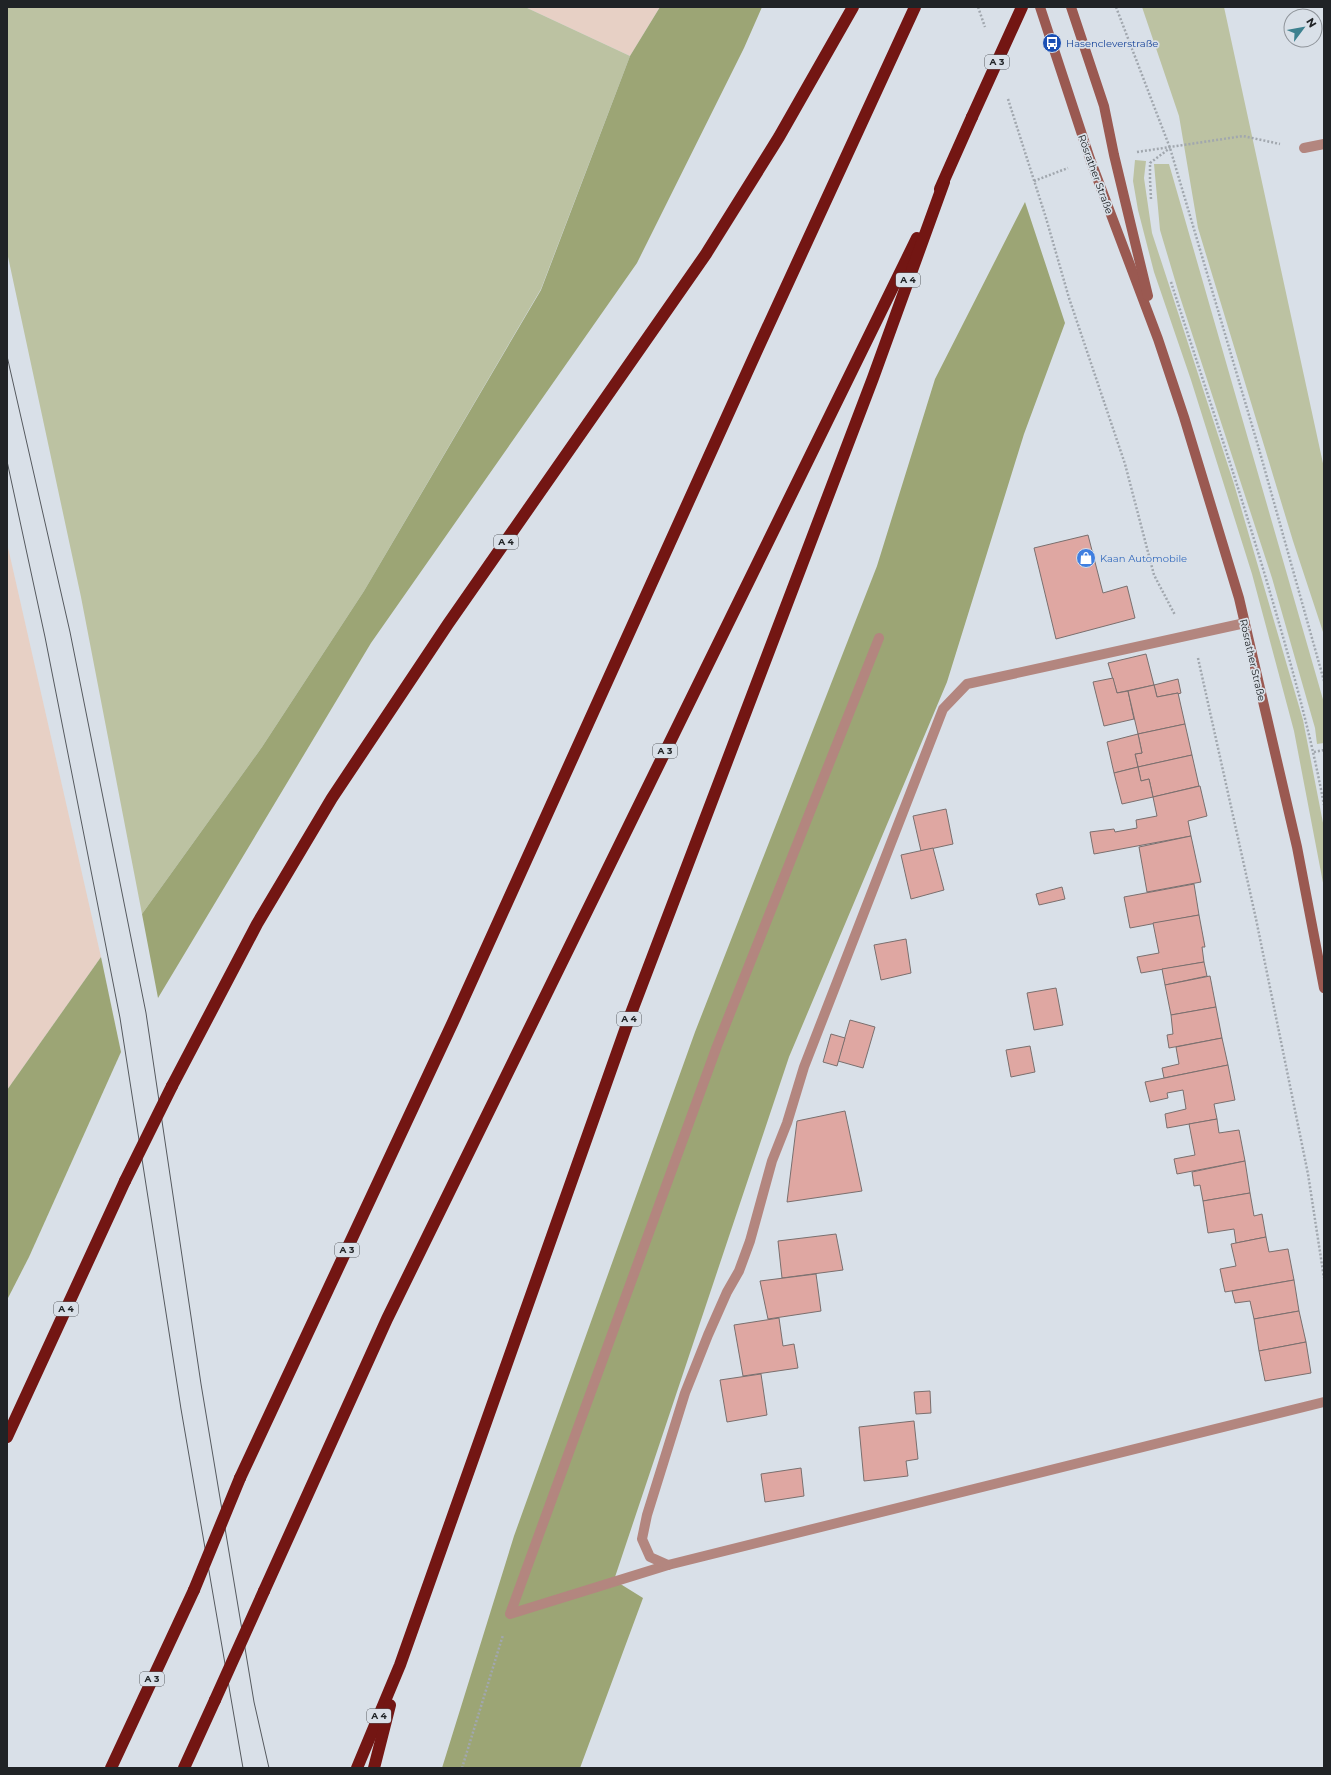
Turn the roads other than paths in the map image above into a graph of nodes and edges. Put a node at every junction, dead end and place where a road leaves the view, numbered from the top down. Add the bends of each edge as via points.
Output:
1 (853, 7) edge
2 (915, 7) edge
3 (1022, 7) edge
4 (1040, 7) edge
5 (1071, 7) edge
6 (1324, 144) edge
7 (1304, 148) road end
8 (944, 182) junction
9 (1158, 339) junction
10 (1245, 623) junction
11 (879, 638) dead end
12 (1324, 988) edge
13 (1324, 1402) edge
14 (7, 1437) edge
15 (668, 1565) junction
16 (400, 1665) junction
17 (111, 1768) edge
18 (184, 1768) edge
19 (357, 1768) edge
20 (374, 1768) edge

1 - 14 highway, A 4, bridge via 779,137 706,254 448,624 332,798 257,924 125,1181
2 - 17 highway, A 3, bridge via 453,1022 240,1478 194,1590
3 - 8 highway, A 3, bridge
4 - 9 main road, Rösrather Straße via 1090,159
5 - 9 main road, Rösrather Straße via 1104,106
6 - 7 street
8 - 16 highway, A 4 via 873,378 630,1016
8 - 18 highway, A 3, bridge via 387,1319
9 - 10 main road, Rösrather Straße
10 - 12 main road, Rösrather Straße via 1297,847
10 - 15 street via 967,684 943,709 804,1067 772,1161 742,1264 726,1292 685,1393 646,1515 642,1539 650,1557
11 - 15 street via 717,1046 510,1614
13 - 15 street
16 - 19 highway, A 4
16 - 20 highway

